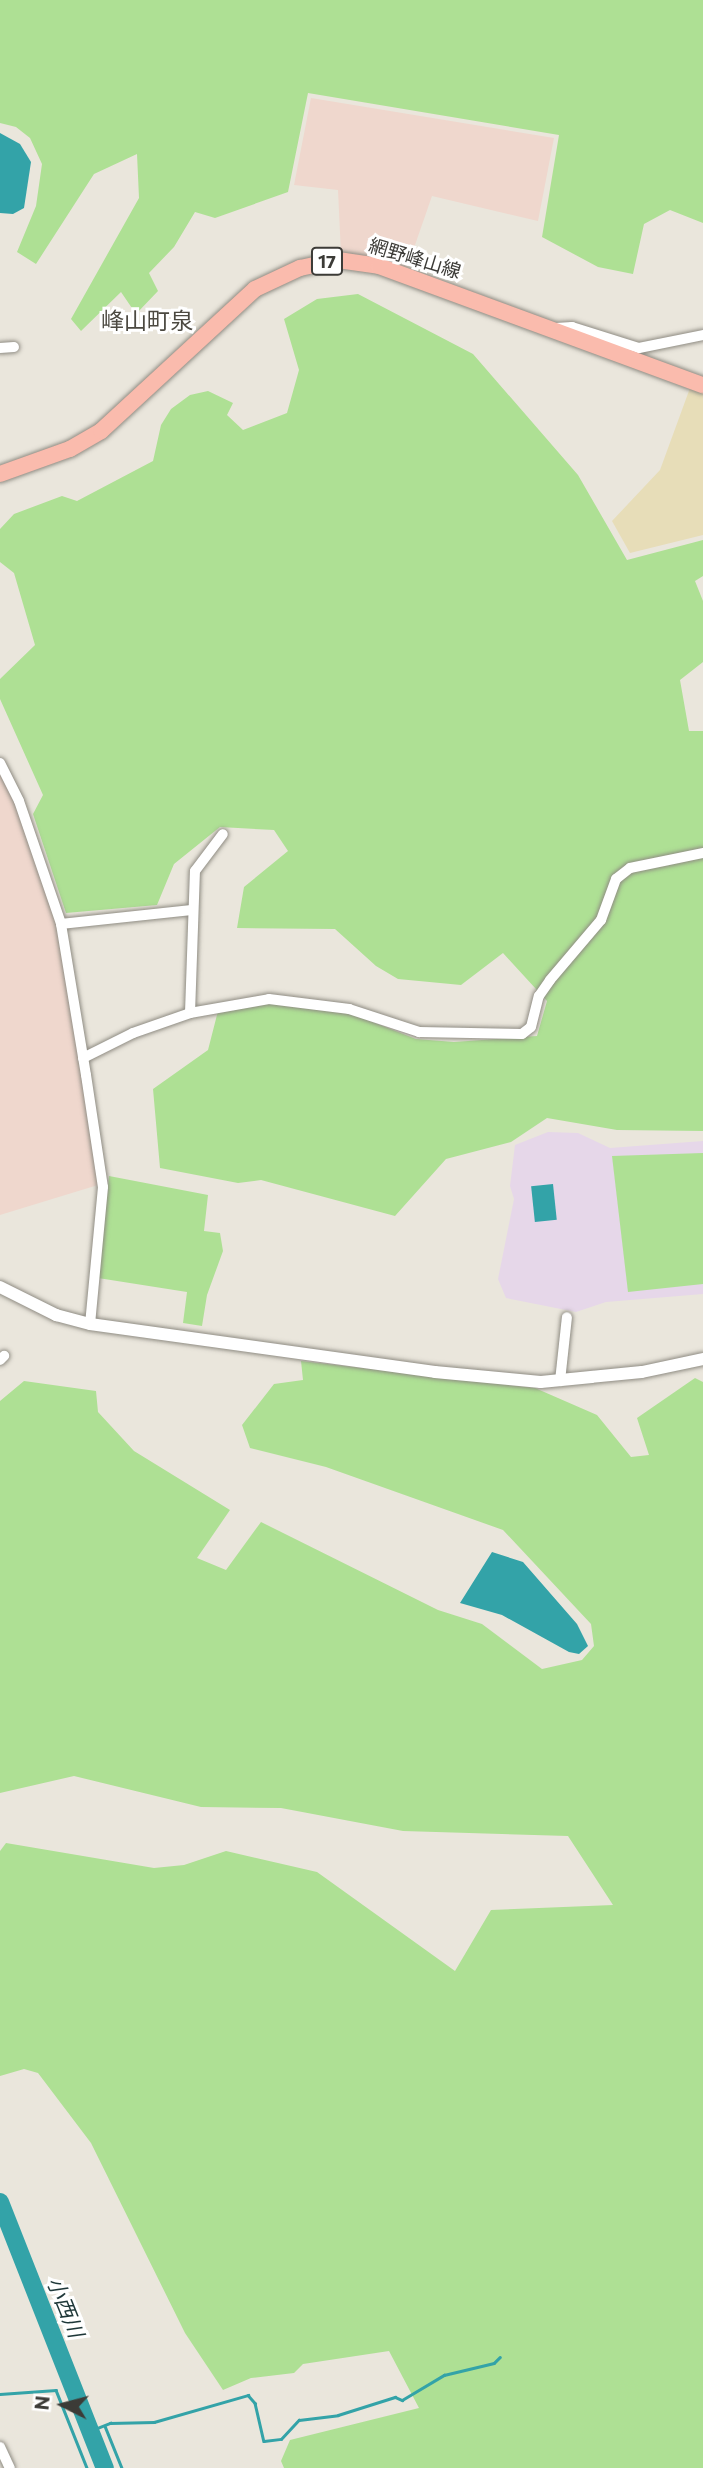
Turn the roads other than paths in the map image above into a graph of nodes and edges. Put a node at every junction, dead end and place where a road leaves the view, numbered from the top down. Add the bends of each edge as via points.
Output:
1 (553, 328) junction
2 (703, 335) edge
3 (13, 347) dead end
4 (0, 348) edge
5 (703, 385) edge
6 (0, 474) edge
7 (0, 763) edge
8 (223, 834) dead end
9 (703, 853) edge
10 (191, 911) junction
11 (61, 924) junction
12 (190, 1013) junction
13 (83, 1058) junction
14 (0, 1287) edge
15 (567, 1317) dead end
16 (90, 1324) junction
17 (703, 1359) edge
18 (560, 1381) junction
19 (0, 2447) edge
20 (10, 2468) edge

1 - 2 street via 572,327 639,348
1 - 5 main road, 網野峰山線 / 17
1 - 6 main road, 網野峰山線 / 17 via 379,266 338,260 310,265 268,282 240,301 101,431 71,449
3 - 4 street
7 - 11 street via 19,801
8 - 10 street via 195,871
9 - 12 street via 629,868 616,879 601,920 550,980 539,996 531,1027 522,1034 418,1032 349,1009 269,999
10 - 11 street
10 - 12 street
11 - 13 street
12 - 13 street via 133,1033
13 - 16 street via 103,1187
14 - 16 street via 55,1315
15 - 18 street
16 - 18 street via 435,1372
17 - 18 street
19 - 20 street

